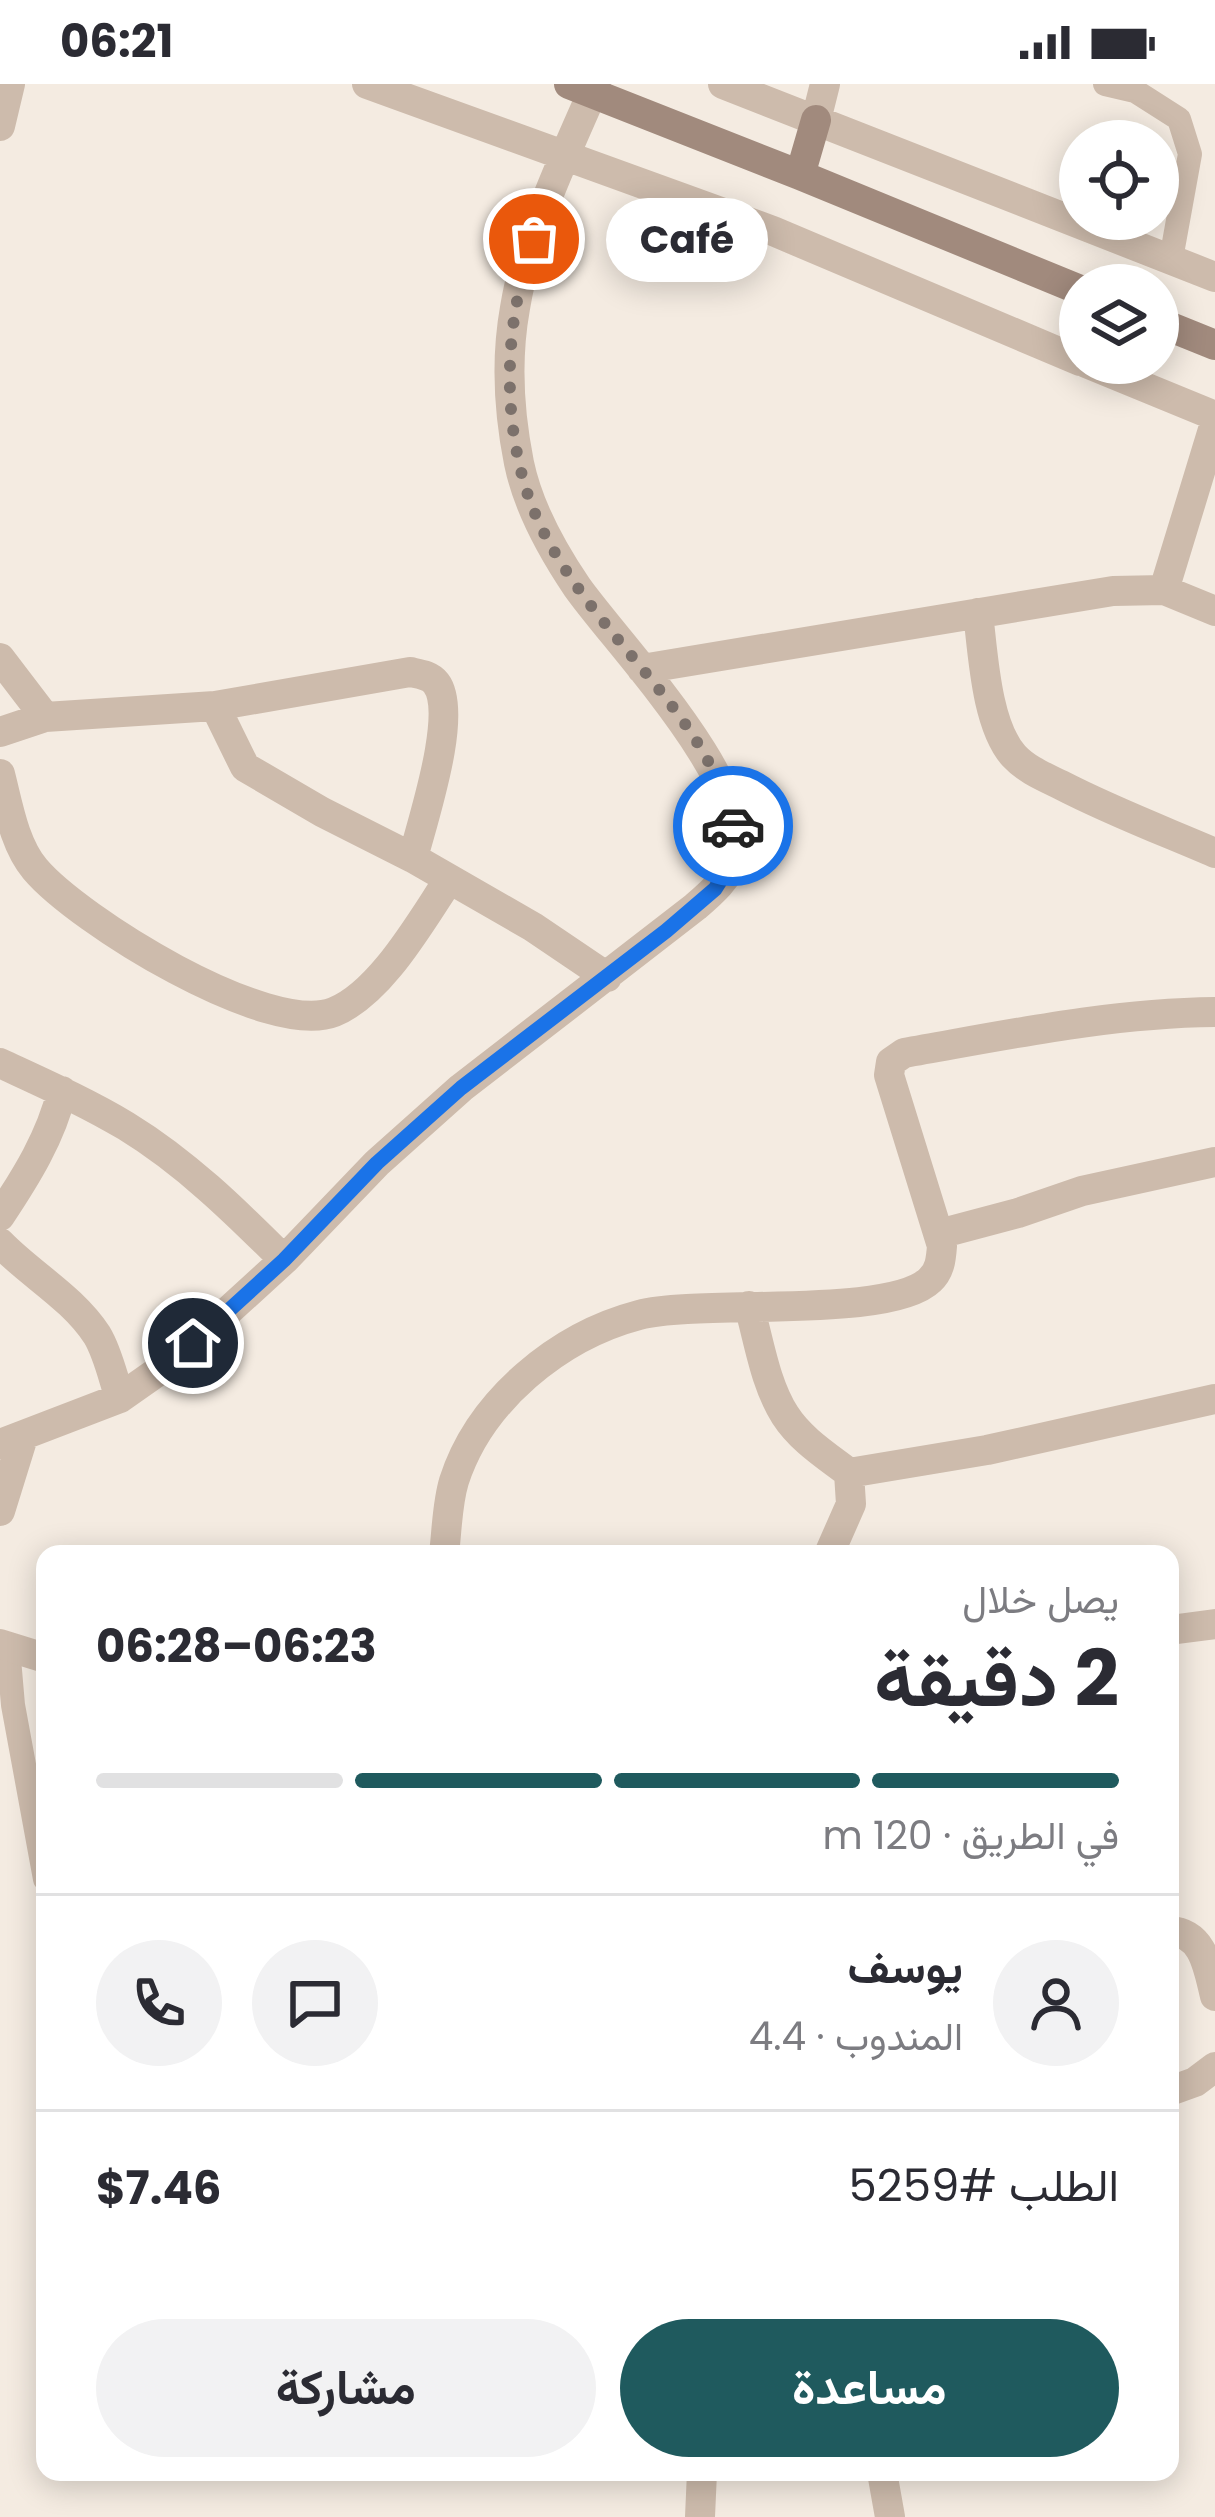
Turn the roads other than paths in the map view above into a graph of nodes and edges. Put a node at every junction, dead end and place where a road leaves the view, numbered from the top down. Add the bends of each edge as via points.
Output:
1 (10, 84) edge
2 (367, 84) edge
3 (724, 84) edge
4 (825, 84) edge
5 (1105, 84) edge
6 (586, 87) edge
7 (816, 120) junction
8 (0, 126) edge
9 (566, 157) junction
10 (800, 175) junction
11 (1171, 259) junction
12 (1215, 277) edge
13 (1059, 281) edge
14 (1179, 331) edge
15 (1215, 346) edge
16 (1059, 352) edge
17 (1134, 384) edge
18 (1215, 419) edge
19 (1164, 590) junction
20 (1215, 611) edge
21 (978, 613) junction
22 (0, 658) edge
23 (642, 669) junction
24 (215, 706) junction
25 (45, 716) junction
26 (0, 732) edge
27 (0, 774) edge
28 (1215, 853) edge
29 (413, 858) junction
30 (448, 881) junction
31 (607, 977) junction
32 (1215, 1012) edge
33 (0, 1063) edge
34 (62, 1091) junction
35 (1215, 1162) edge
36 (0, 1216) edge
37 (939, 1234) junction
38 (0, 1243) edge
39 (284, 1260) junction
40 (749, 1306) junction
41 (120, 1398) junction
42 (1215, 1399) edge
43 (12, 1441) edge
44 (849, 1473) junction
45 (0, 1511) edge
46 (445, 1545) edge
47 (833, 1545) edge
48 (1215, 1624) edge
49 (1179, 1629) edge
50 (4, 1645) edge
51 (36, 1655) edge
52 (36, 1830) edge
53 (1179, 1931) edge
54 (1215, 1996) edge
55 (1215, 2067) edge
56 (1179, 2088) edge
57 (702, 2481) edge
58 (884, 2481) edge
59 (700, 2517) edge
60 (890, 2517) edge

1 - 8 street
2 - 9 street
3 - 7 street
4 - 7 street
5 - 11 lane via 1135,91 1179,119 1190,154
6 - 9 street
6 - 10 main road
7 - 10 main road
7 - 11 street
9 - 16 street via 773,232
9 - 23 street via 514,309 511,408 519,466 554,550
10 - 13 main road
11 - 12 street
14 - 15 main road
17 - 18 street
18 - 19 street
19 - 20 street
19 - 21 street
21 - 23 street
21 - 28 street via 992,703 1012,754 1081,796
22 - 25 street
23 - 31 street via 718,777 736,856 715,889
24 - 25 street
24 - 29 street via 245,767
24 - 29 street via 427,675 442,701 442,748
25 - 26 street
27 - 30 street via 31,865 61,896 192,976 284,1013 314,1016 348,1003 398,956
29 - 30 street
30 - 31 street
31 - 39 street via 461,1088
32 - 37 street via 1097,1021 904,1053 892,1062 898,1108
33 - 34 street
34 - 36 street via 42,1147
34 - 39 street via 180,1164
35 - 37 street
37 - 40 street via 938,1271 916,1289
38 - 41 street via 98,1336
39 - 41 street
40 - 44 street via 784,1414
40 - 46 street via 645,1313 606,1325 524,1377 466,1451
41 - 43 street
42 - 44 street
43 - 45 street
44 - 47 street via 851,1504
48 - 49 street
50 - 51 street
50 - 52 lane
53 - 54 street via 1195,1940
55 - 56 street
57 - 59 street
58 - 60 street

